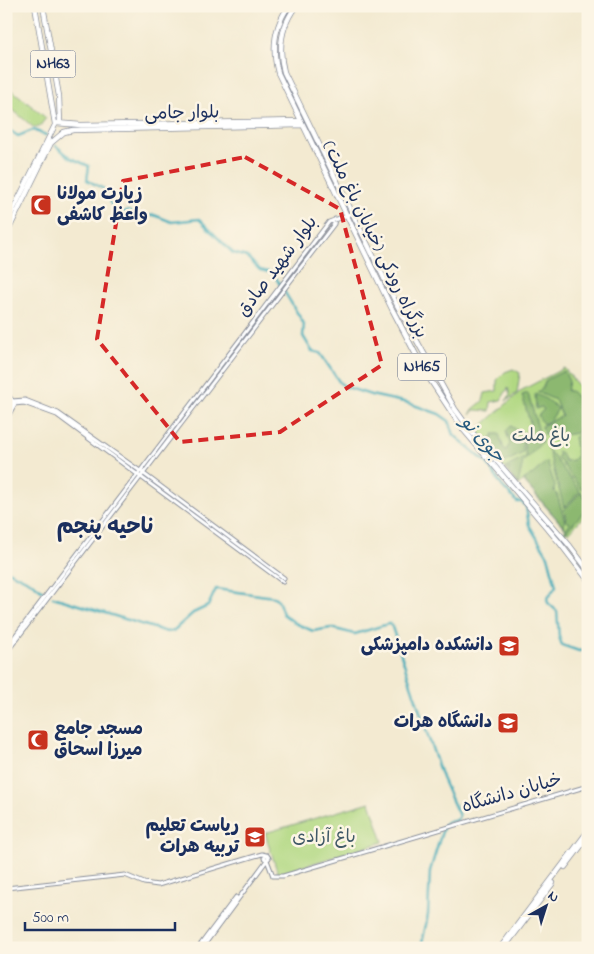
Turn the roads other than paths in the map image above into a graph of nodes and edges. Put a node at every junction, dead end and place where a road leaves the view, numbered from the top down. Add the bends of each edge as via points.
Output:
1 (35, 6) edge
2 (43, 6) edge
3 (289, 6) edge
4 (296, 6) edge
5 (62, 123) junction
6 (300, 123) junction
7 (54, 126) junction
8 (62, 134) junction
9 (353, 213) junction
10 (345, 215) junction
11 (6, 224) edge
12 (6, 235) edge
13 (6, 394) edge
14 (11, 402) edge
15 (6, 414) edge
16 (6, 419) edge
17 (141, 474) junction
18 (588, 570) edge
19 (284, 580) dead end
20 (588, 580) edge
21 (6, 648) edge
22 (6, 653) edge
23 (588, 786) edge
24 (588, 831) edge
25 (588, 837) edge
26 (266, 858) junction
27 (262, 866) junction
28 (270, 867) junction
29 (278, 877) junction
30 (6, 888) edge
31 (200, 948) edge
32 (500, 948) edge
33 (504, 948) edge

1 - 7 highway, NH63
2 - 5 highway, NH63
3 - 6 highway, NH65 via 276,35 275,62
4 - 9 highway, بزرگراه رودکی (خیابان باغ ملت) via 283,31 281,62 293,94
5 - 6 highway, بلوار جامی
5 - 7 highway
5 - 8 highway, NH63
6 - 8 highway, بلوار جامی via 73,130
6 - 10 highway, بزرگراه رودکی (خیابان باغ ملت) / NH65
7 - 8 highway via 55,133
7 - 11 highway
8 - 12 highway via 51,143
9 - 10 street
9 - 18 highway, بزرگراه رودکی (خیابان باغ ملت) via 402,315 455,409
10 - 17 street, بلوار شهید صادق via 335,219
10 - 20 highway, بزرگراه رودکی (خیابان باغ ملت) / NH65 via 425,372 450,412
13 - 14 highway
14 - 15 highway
14 - 16 highway
14 - 17 street via 24,403 56,415
17 - 19 street
17 - 21 street, بلوار شهید صادق
17 - 22 street, بلوار شهید صادق
23 - 29 street, خیابان دانشگاه
24 - 32 highway
25 - 33 highway
26 - 27 street
26 - 28 street
26 - 29 street
26 - 30 street via 262,854 158,885 125,875
26 - 31 street
27 - 28 street via 267,864
27 - 31 street
28 - 29 street via 273,876

